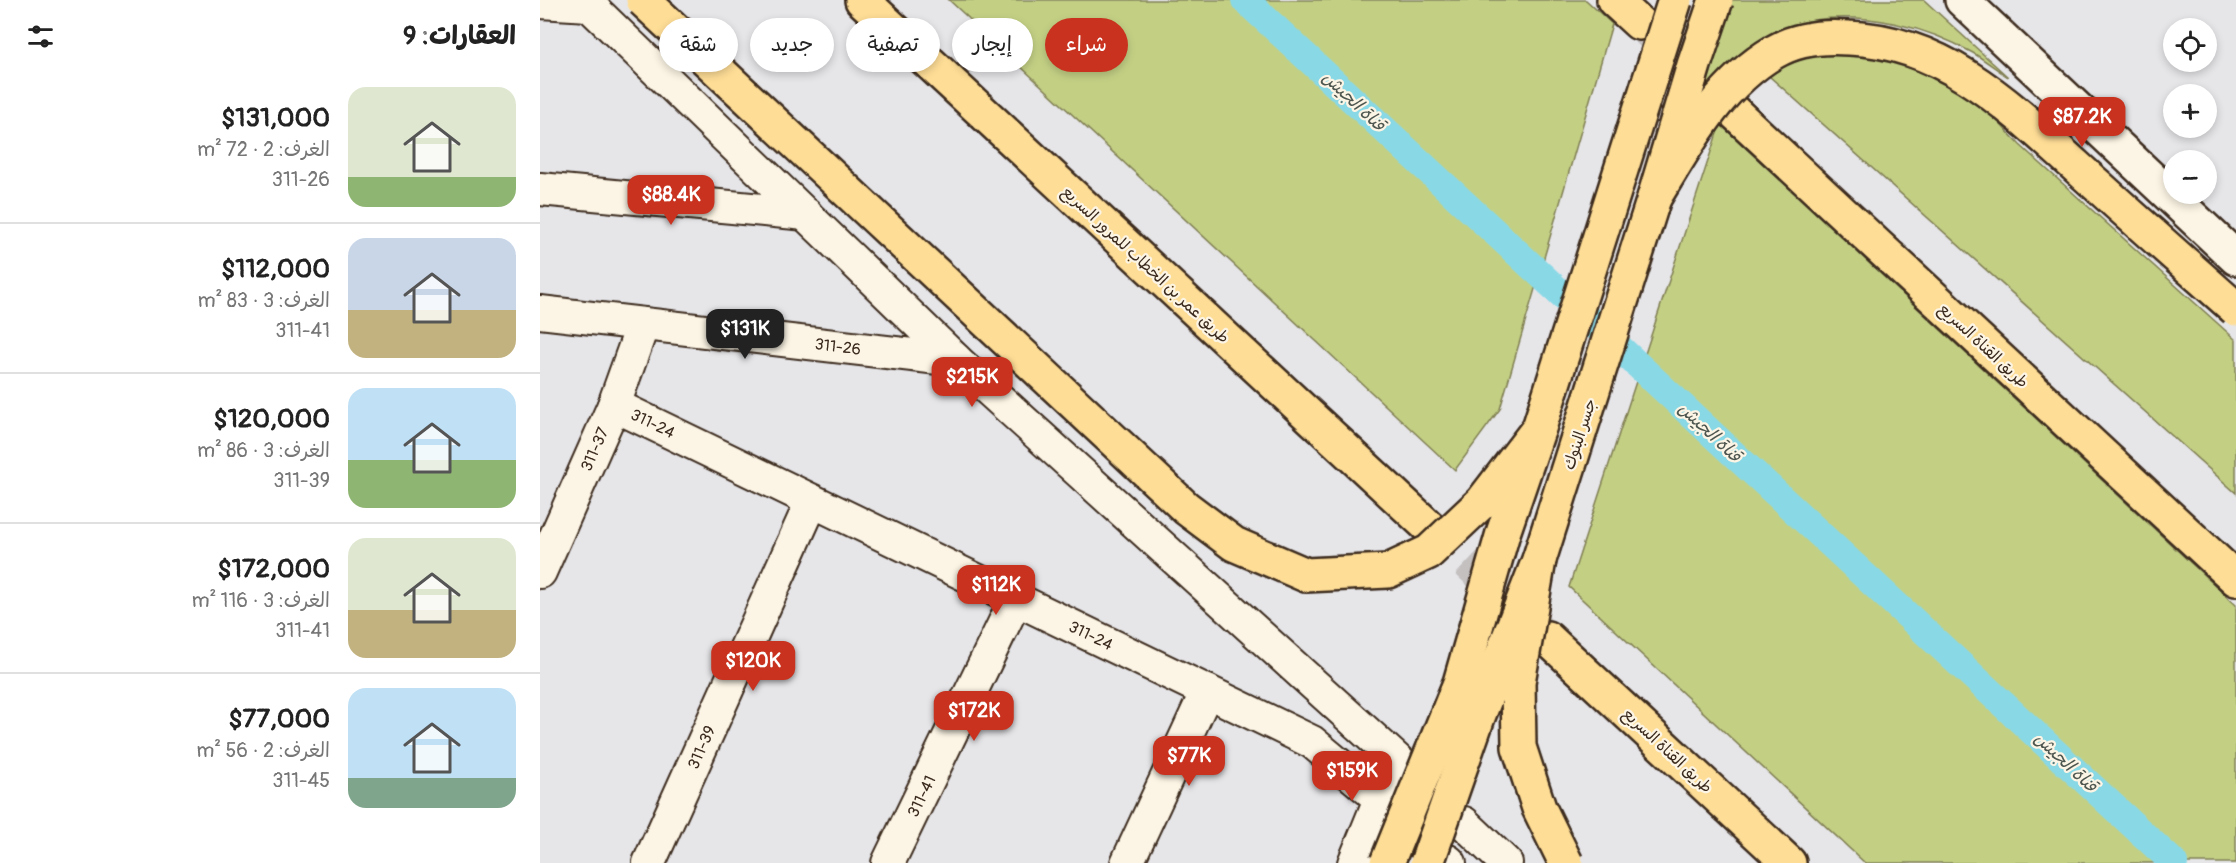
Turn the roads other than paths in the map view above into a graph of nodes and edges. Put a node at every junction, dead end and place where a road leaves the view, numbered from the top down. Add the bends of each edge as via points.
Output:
1 (643, 0) edge
2 (843, 0) edge
3 (862, 0) edge
4 (1614, 0) edge
5 (1675, 0) edge
6 (1716, 0) edge
7 (1966, 0) edge
8 (540, 2) edge
9 (587, 2) edge
10 (1639, 23) tunnel mouth
11 (1733, 111) tunnel mouth
12 (1018, 144) junction
13 (540, 189) edge
14 (1654, 198) junction
15 (806, 214) junction
16 (2236, 258) edge
17 (2236, 309) edge
18 (540, 312) edge
19 (643, 324) junction
20 (956, 360) junction
21 (614, 405) junction
22 (1539, 428) junction
23 (812, 501) junction
24 (1431, 529) tunnel mouth
25 (1539, 560) junction
26 (540, 572) edge
27 (2236, 579) edge
28 (1016, 599) junction
29 (1547, 638) tunnel mouth
30 (1207, 691) junction
31 (1386, 803) junction
32 (1457, 852) edge
33 (649, 863) edge
34 (888, 863) edge
35 (1127, 863) edge
36 (1353, 863) edge
37 (1387, 863) edge
38 (1506, 863) edge
39 (1566, 863) edge
40 (1789, 863) edge

1 - 22 main road, bridge via 1186,508 1234,544 1306,574 1388,571 1430,552 1482,502
2 - 12 main road
3 - 12 main road, طريق عمر بن الخطاب للمرور السريع
4 - 10 main road
5 - 22 main road, bridge
6 - 14 main road, جسر البنوك, bridge
7 - 16 street
8 - 9 street
9 - 15 street
11 - 27 main road, طريق القناة السريع
12 - 24 main road, طريق عمر بن الخطاب للمرور السريع
13 - 15 street
14 - 17 main road, bridge via 1705,116 1726,91 1775,51 1807,39 1874,39 1940,61 1992,92
14 - 25 main road, جسر البنوك, bridge
15 - 20 street
18 - 19 street, 311-26
19 - 20 street, 311-26
19 - 21 street, 311-37
20 - 31 street via 1401,764
21 - 23 street, 311-24
21 - 26 street, 311-37
22 - 37 main road, bridge via 1503,533 1460,683
23 - 28 street, 311-24
23 - 33 street, 311-39
25 - 32 main road, جسر البنوك, bridge via 1478,717
25 - 39 main road, bridge via 1518,682 1519,747 1539,808
28 - 30 street, 311-24
28 - 34 street, 311-41
29 - 40 main road, طريق القناة السريع
30 - 31 street, 311-24 via 1312,742
30 - 35 street
31 - 36 street
32 - 38 street

